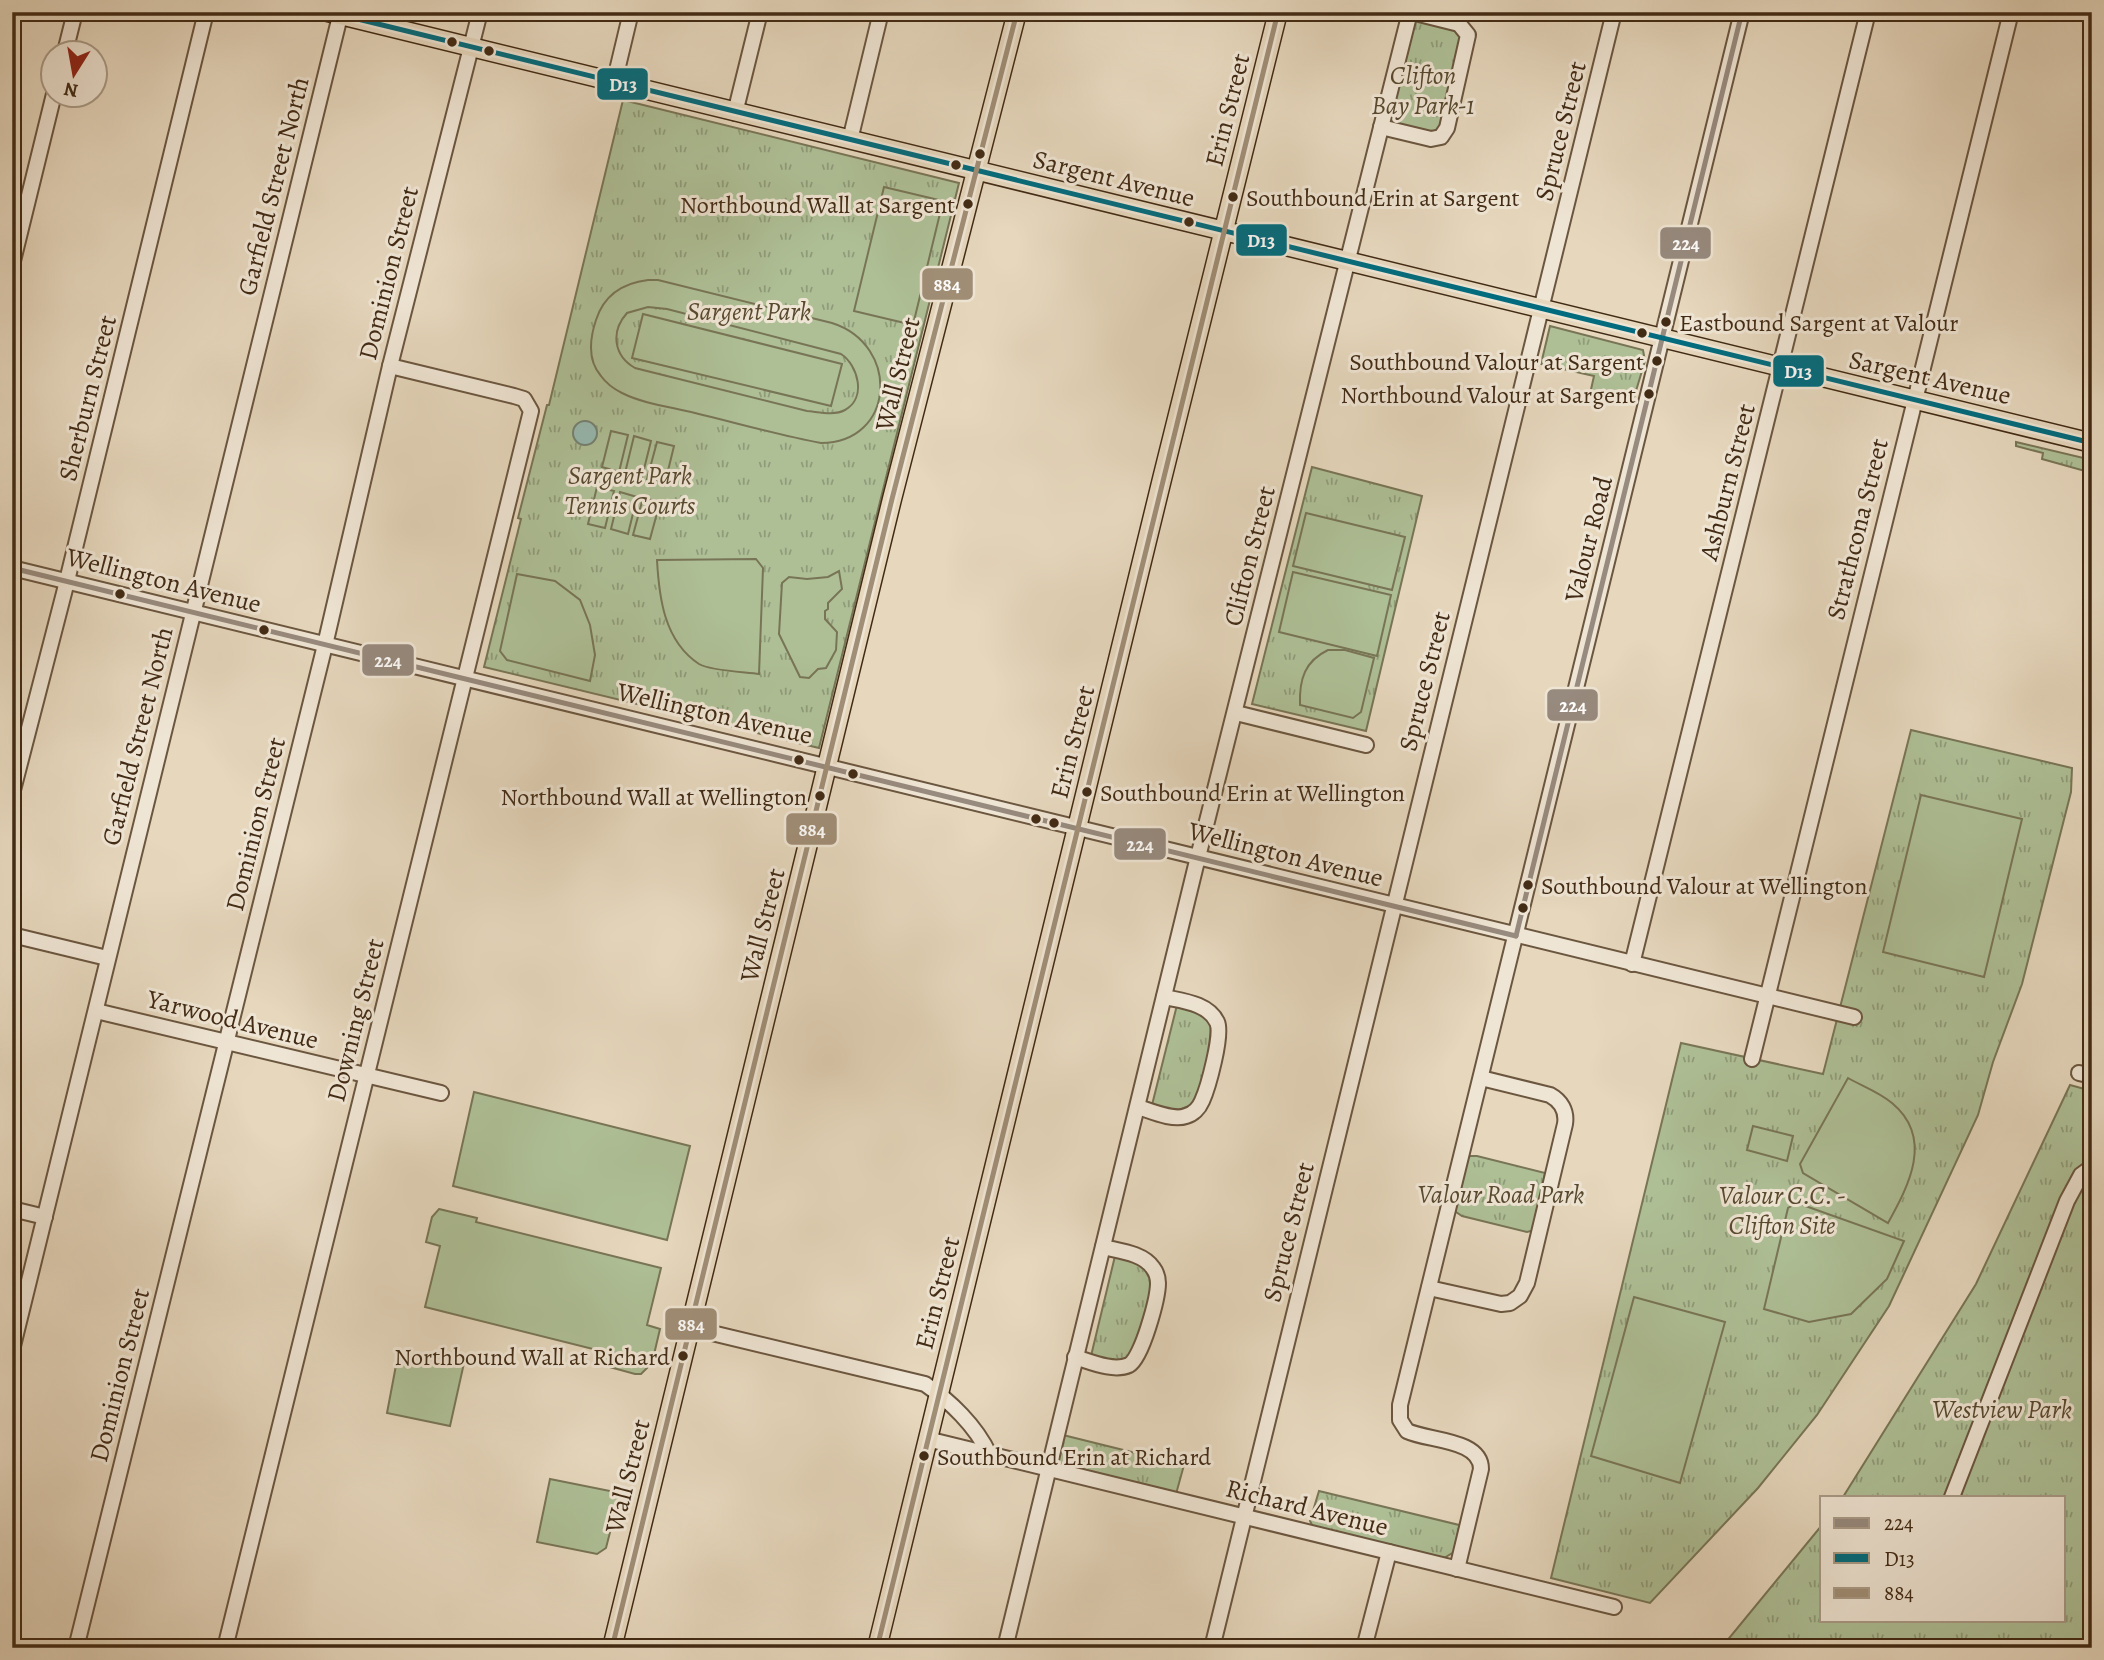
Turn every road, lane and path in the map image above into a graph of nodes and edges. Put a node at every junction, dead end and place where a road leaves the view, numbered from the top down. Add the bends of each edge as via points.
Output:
1 (75, 12) edge
2 (206, 12) edge
3 (480, 12) edge
4 (631, 12) edge
5 (760, 12) edge
6 (881, 12) edge
7 (1017, 12) edge
8 (1278, 12) edge
9 (1410, 12) edge
10 (1614, 12) edge
11 (1742, 12) edge
12 (1868, 12) edge
13 (2011, 12) edge
14 (336, 13) edge
15 (68, 38) edge
16 (471, 47) junction
17 (614, 83) junction
18 (51, 108) edge
19 (735, 113) junction
20 (1381, 127) junction
21 (850, 141) junction
22 (977, 172) junction
23 (1224, 232) junction
24 (1347, 261) junction
25 (12, 265) edge
26 (1541, 309) junction
27 (1662, 338) junction
28 (390, 366) junction
29 (1780, 368) junction
30 (1915, 400) junction
31 (2092, 443) edge
32 (12, 568) edge
33 (67, 582) junction
34 (192, 612) junction
35 (325, 645) junction
36 (466, 679) junction
37 (1236, 713) junction
38 (1366, 745) dead end
39 (828, 766) junction
40 (12, 794) edge
41 (1078, 828) junction
42 (1198, 858) junction
43 (1395, 906) junction
44 (12, 935) edge
45 (1516, 936) junction
46 (107, 958) junction
47 (1632, 964) junction
48 (1164, 997) junction
49 (1767, 997) junction
50 (96, 1011) junction
51 (1854, 1017) dead end
52 (226, 1043) junction
53 (1752, 1059) dead end
54 (367, 1076) junction
55 (1481, 1078) junction
56 (441, 1093) dead end
57 (1138, 1107) junction
58 (2092, 1167) edge
59 (12, 1209) edge
60 (45, 1217) junction
61 (1103, 1247) junction
62 (1429, 1288) junction
63 (691, 1328) junction
64 (12, 1350) edge
65 (1075, 1357) junction
66 (939, 1394) junction
67 (928, 1439) junction
68 (989, 1454) junction
69 (1048, 1469) junction
70 (1952, 1496) edge
71 (1243, 1517) junction
72 (1390, 1552) junction
73 (1457, 1569) junction
74 (1614, 1607) dead end
75 (76, 1648) edge
76 (225, 1648) edge
77 (612, 1648) edge
78 (877, 1648) edge
79 (1005, 1648) edge
80 (1212, 1648) edge
81 (1364, 1648) edge

1 - 15 street
2 - 33 street, Sherburn Street
3 - 16 street, Dominion Street
4 - 17 street
5 - 19 street
6 - 21 street
7 - 22 main road, Wall Street
8 - 23 main road, Erin Street
9 - 20 street, Clifton Street
9 - 20 street, Clifton Street via 1459,24 1468,35 1447,128 1441,137 1431,139
10 - 26 street, Spruce Street
11 - 27 street, Valour Road
12 - 29 street, Ashburn Street
13 - 30 street, Strathcona Street
14 - 16 main road, Sargent Avenue
14 - 34 street, Garfield Street North
16 - 17 main road, Sargent Avenue
16 - 28 street, Dominion Street
17 - 19 main road, Sargent Avenue
18 - 25 street
19 - 21 main road, Sargent Avenue
20 - 24 street, Clifton Street
21 - 22 main road, Sargent Avenue
22 - 23 main road, Sargent Avenue
22 - 39 main road, Wall Street
23 - 24 main road, Sargent Avenue
23 - 41 main road, Erin Street
24 - 26 main road, Sargent Avenue
24 - 37 street, Clifton Street
26 - 27 main road, Sargent Avenue
26 - 43 street, Spruce Street
27 - 29 main road, Sargent Avenue
27 - 45 street, Valour Road
28 - 35 street, Dominion Street
28 - 36 street, Downing Street via 514,396 530,405 531,418
29 - 30 main road, Sargent Avenue
29 - 47 street, Ashburn Street
30 - 31 main road, Sargent Avenue
30 - 49 street, Strathcona Street
32 - 33 street, Wellington Avenue
33 - 34 street, Wellington Avenue
33 - 40 street, Sherburn Street
34 - 35 street, Wellington Avenue
34 - 46 street, Garfield Street North
35 - 36 street, Wellington Avenue
35 - 52 street, Dominion Street
36 - 39 street, Wellington Avenue
36 - 54 street, Downing Street
37 - 38 street
37 - 42 street, Clifton Street
39 - 41 street, Wellington Avenue
39 - 63 main road, Wall Street
41 - 42 street, Wellington Avenue
41 - 66 main road, Erin Street
42 - 43 street, Wellington Avenue
42 - 48 street, Clifton Street
43 - 45 street, Wellington Avenue
43 - 71 street, Spruce Street
44 - 46 street
45 - 47 street, Wellington Avenue
45 - 55 street, Valour Road
46 - 50 street, Garfield Street North
47 - 49 street, Wellington Avenue
48 - 57 street, Clifton Street
48 - 57 street via 1207,1010 1217,1022 1218,1039 1204,1097 1194,1111 1180,1117
49 - 51 street, Wellington Avenue
49 - 53 street, Strathcona Street
50 - 52 street, Yarwood Avenue
50 - 60 street, Garfield Street North
52 - 54 street, Yarwood Avenue
52 - 75 street, Dominion Street
54 - 56 street, Yarwood Avenue
54 - 76 street, Downing Street
55 - 62 street, Valour Road
55 - 62 street via 1550,1096 1565,1111 1527,1283 1514,1301 1501,1304
57 - 61 street, Clifton Street
58 - 70 street via 2081,1176 2067,1201
59 - 60 street
60 - 64 street, Garfield Street North
61 - 65 street, Clifton Street
61 - 65 street via 1149,1262 1156,1272 1157,1289 1133,1362 1113,1367
62 - 73 street, Valour Road via 1399,1413 1407,1431 1463,1446 1480,1460
63 - 66 street via 925,1384
63 - 77 main road, Wall Street
65 - 69 street, Clifton Street
66 - 67 main road, Erin Street
66 - 68 street via 983,1441
67 - 68 street, Richard Avenue
67 - 78 main road, Erin Street
68 - 69 street, Richard Avenue
69 - 71 street, Richard Avenue
69 - 79 street, Clifton Street
71 - 72 street, Richard Avenue
71 - 80 street, Spruce Street
72 - 73 street, Richard Avenue
72 - 81 street
73 - 74 street, Richard Avenue

